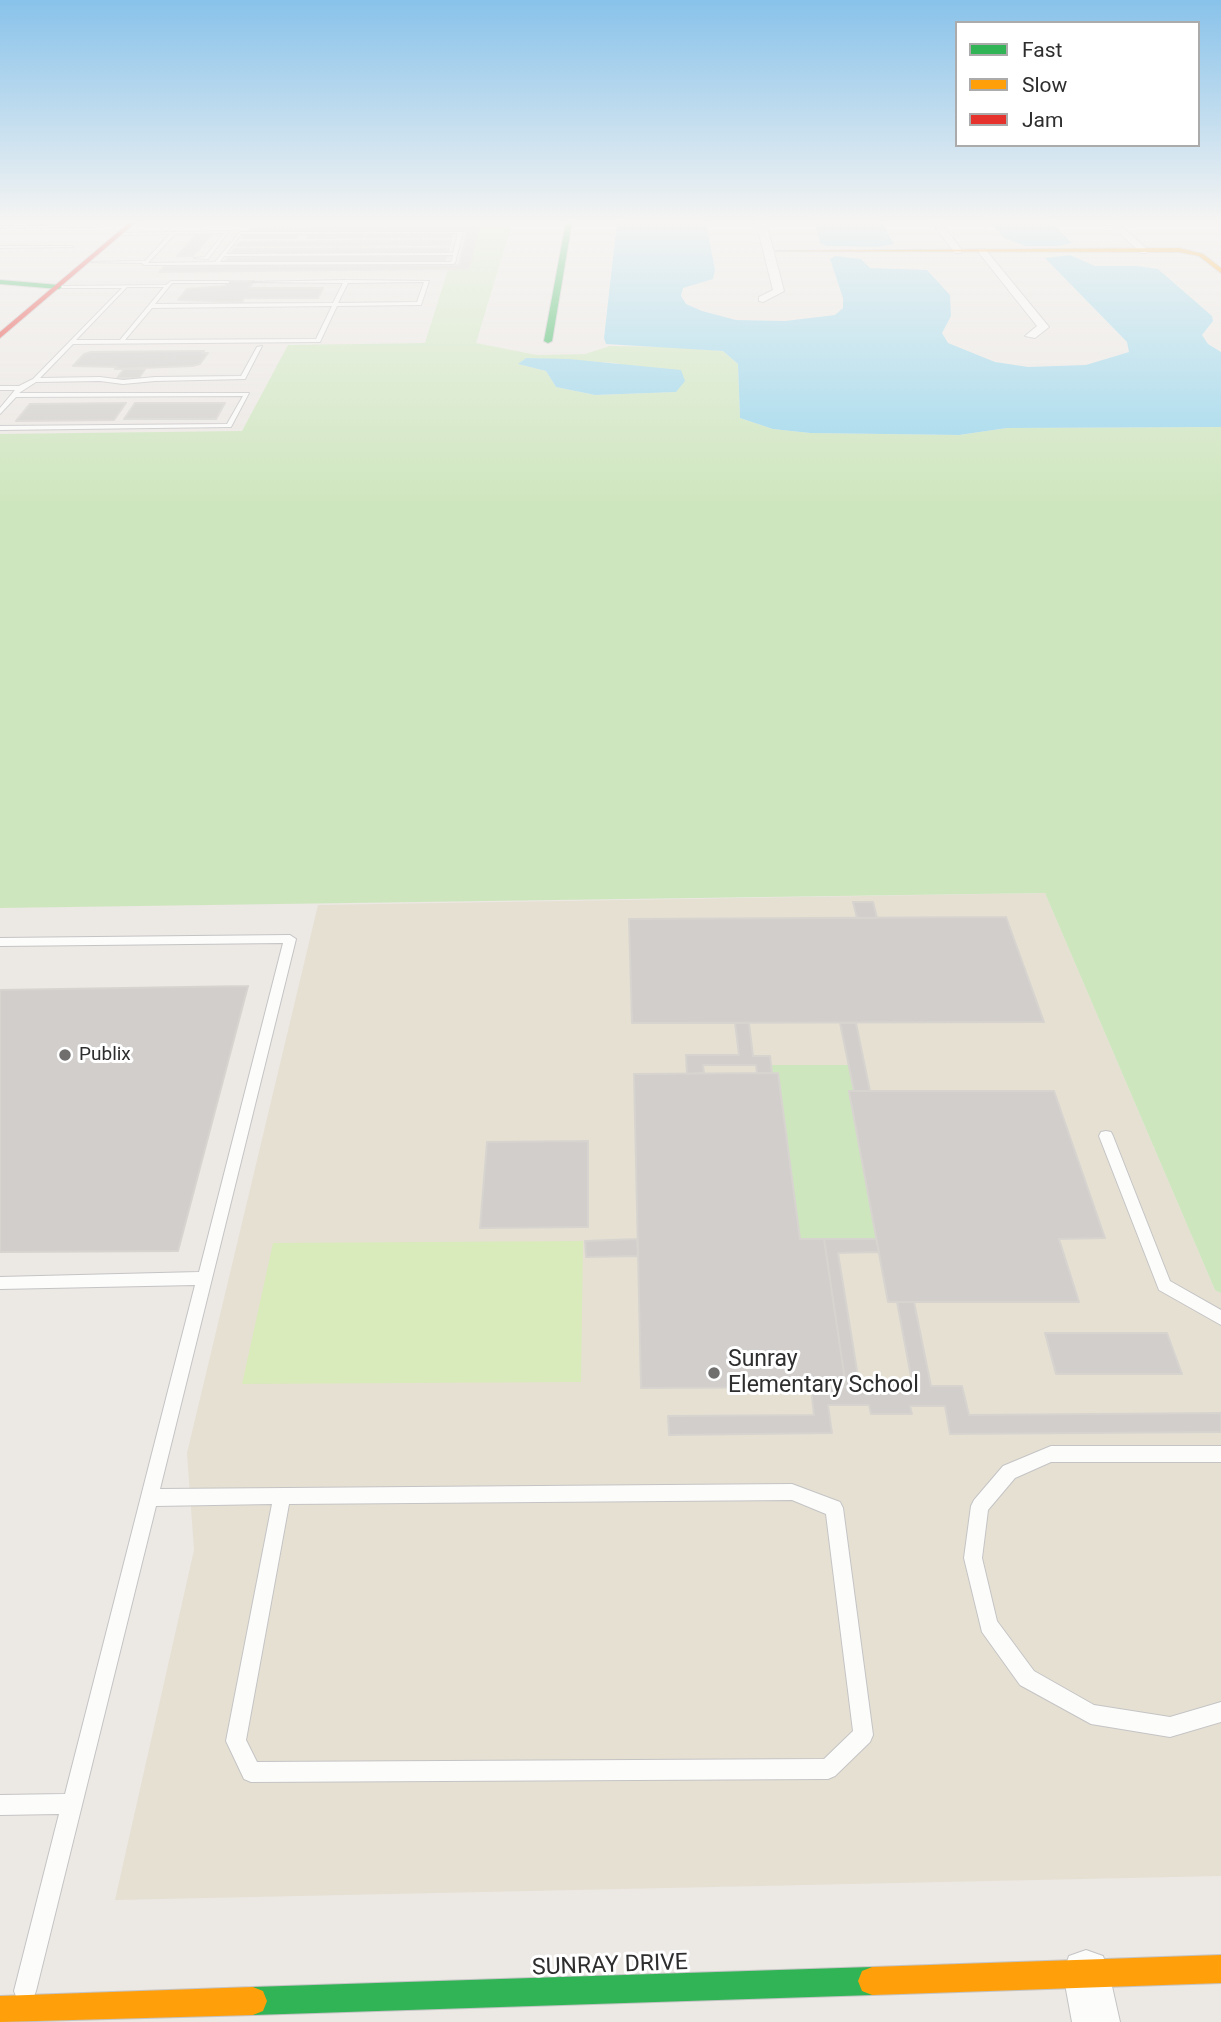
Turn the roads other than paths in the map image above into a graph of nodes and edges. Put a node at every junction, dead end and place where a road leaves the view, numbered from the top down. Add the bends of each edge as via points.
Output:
1 (24, 316) edge
2 (97, 316) edge
3 (142, 316) edge
4 (330, 316) edge
5 (552, 316) edge
6 (1034, 316) edge
7 (1031, 336) dead end
8 (0, 337) edge
9 (548, 341) dead end
10 (72, 342) junction
11 (121, 342) junction
12 (260, 347) dead end
13 (35, 380) junction
14 (0, 388) edge
15 (20, 388) junction
16 (16, 395) junction
17 (0, 412) edge
18 (0, 428) edge
19 (0, 942) edge
20 (1106, 1136) dead end
21 (205, 1278) junction
22 (0, 1283) edge
23 (1221, 1318) edge
24 (1221, 1454) edge
25 (282, 1496) junction
26 (149, 1498) junction
27 (1221, 1712) edge
28 (72, 1804) junction
29 (0, 1805) edge
30 (1221, 1969) edge
31 (1086, 1973) junction
32 (0, 2010) edge
33 (20, 2010) junction
34 (1096, 2022) edge

1 - 8 main road
2 - 10 lane
3 - 11 lane
4 - 11 lane via 318,341
5 - 9 main road
6 - 7 street via 1043,327
10 - 11 lane
10 - 13 lane
12 - 13 lane via 243,378
13 - 15 lane
14 - 15 lane
15 - 16 lane
16 - 17 lane
16 - 18 lane via 247,394 229,426
19 - 21 lane via 290,939
20 - 23 lane via 1164,1285
21 - 22 lane
21 - 26 lane
24 - 27 lane via 1051,1454 1009,1472 980,1506 973,1558 989,1625 1027,1678 1091,1714 1170,1727
25 - 25 lane via 236,1741 251,1772 828,1769 863,1735 834,1508 792,1492
25 - 26 lane
26 - 28 lane
28 - 29 lane
28 - 33 lane
30 - 31 main road, SUNRAY DRIVE
31 - 33 main road, SUNRAY DRIVE
31 - 34 street
32 - 33 main road, SUNRAY DRIVE

